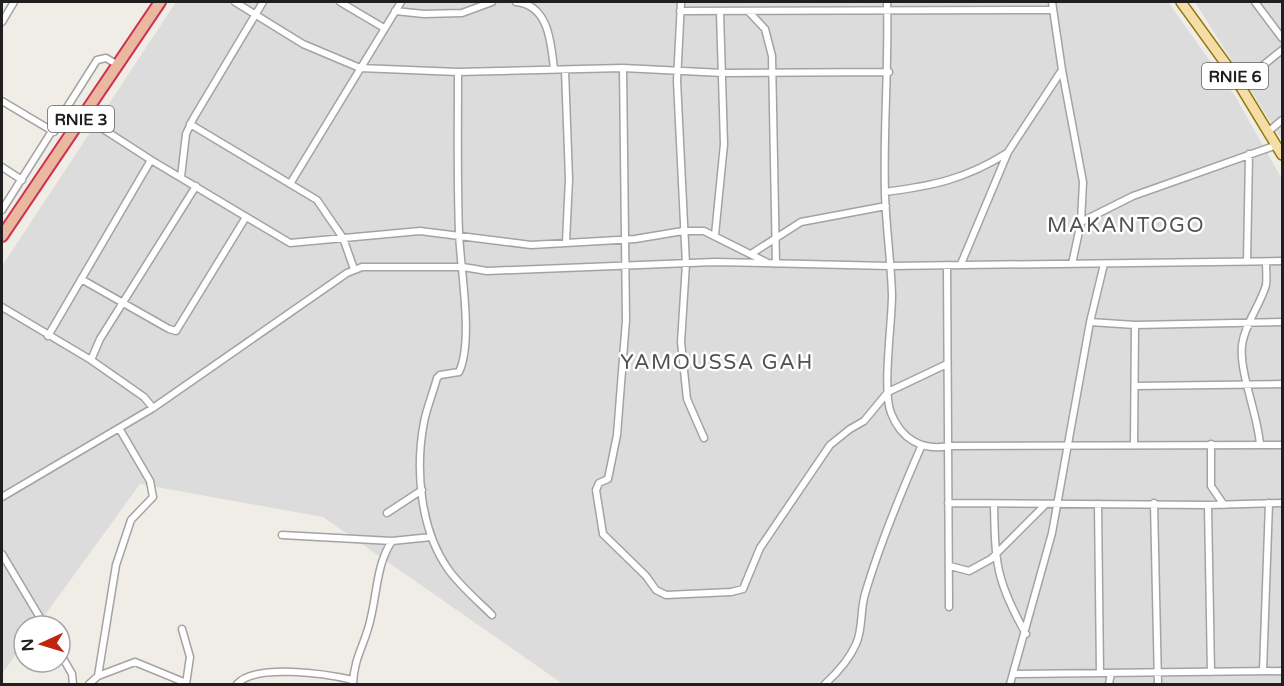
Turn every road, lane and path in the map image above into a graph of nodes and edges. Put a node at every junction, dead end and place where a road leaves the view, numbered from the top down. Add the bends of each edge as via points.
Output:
1 (14, 2) edge
2 (160, 2) edge
3 (235, 2) edge
4 (263, 2) edge
5 (340, 2) edge
6 (401, 2) edge
7 (492, 2) edge
8 (516, 2) edge
9 (681, 2) edge
10 (887, 2) edge
11 (1052, 2) edge
12 (1181, 2) edge
13 (1255, 2) edge
14 (887, 10) junction
15 (1053, 10) junction
16 (395, 11) junction
17 (680, 11) junction
18 (720, 12) junction
19 (749, 12) junction
20 (255, 15) junction
21 (2, 22) edge
22 (384, 28) junction
23 (1282, 38) edge
24 (1282, 50) edge
25 (118, 66) junction
26 (360, 68) junction
27 (623, 68) junction
28 (554, 69) junction
29 (677, 69) junction
30 (565, 70) junction
31 (1062, 70) junction
32 (772, 71) junction
33 (458, 72) junction
34 (889, 72) junction
35 (723, 73) junction
36 (1240, 84) junction
37 (2, 101) edge
38 (83, 116) junction
39 (1282, 120) edge
40 (190, 124) junction
41 (1269, 131) junction
42 (54, 132) junction
43 (1276, 145) junction
44 (1008, 152) junction
45 (1249, 154) junction
46 (1282, 155) edge
47 (151, 160) junction
48 (2, 167) edge
49 (181, 177) junction
50 (22, 180) junction
51 (290, 184) junction
52 (196, 186) junction
53 (885, 192) junction
54 (886, 206) junction
55 (2, 210) edge
56 (246, 218) junction
57 (1081, 222) junction
58 (682, 231) junction
59 (459, 234) junction
60 (715, 235) junction
61 (2, 236) edge
62 (343, 238) junction
63 (774, 239) junction
64 (624, 240) junction
65 (566, 242) junction
66 (750, 254) junction
67 (1282, 261) edge
68 (1247, 262) junction
69 (1266, 262) junction
70 (772, 263) junction
71 (686, 264) junction
72 (961, 264) junction
73 (1072, 264) junction
74 (1104, 264) junction
75 (948, 265) junction
76 (624, 266) junction
77 (890, 266) junction
78 (463, 267) junction
79 (354, 269) junction
80 (81, 279) junction
81 (124, 304) junction
82 (2, 307) edge
83 (1090, 322) junction
84 (1282, 322) edge
85 (1135, 325) junction
86 (1247, 325) junction
87 (48, 336) junction
88 (91, 360) junction
89 (947, 364) junction
90 (1282, 384) edge
91 (1248, 385) junction
92 (1135, 386) junction
93 (888, 392) junction
94 (153, 408) junction
95 (119, 428) junction
96 (704, 438) dead end
97 (1067, 444) junction
98 (1134, 444) junction
99 (1211, 444) junction
100 (1260, 445) junction
101 (1282, 445) edge
102 (948, 446) junction
103 (921, 447) junction
104 (422, 490) junction
105 (2, 497) edge
106 (948, 503) junction
107 (1154, 503) junction
108 (1269, 503) junction
109 (1282, 503) edge
110 (994, 504) junction
111 (1046, 504) junction
112 (1057, 504) junction
113 (1098, 504) junction
114 (1208, 505) junction
115 (1224, 505) junction
116 (387, 513) dead end
117 (282, 535) dead end
118 (431, 537) junction
119 (392, 541) junction
120 (2, 554) edge
121 (995, 555) junction
122 (950, 566) junction
123 (949, 607) dead end
124 (38, 614) edge
125 (492, 615) dead end
126 (182, 629) dead end
127 (1026, 634) junction
128 (1263, 671) junction
129 (1282, 671) edge
130 (1211, 672) junction
131 (1100, 673) junction
132 (1111, 673) junction
133 (1157, 673) junction
134 (1013, 674) junction
135 (99, 676) junction
136 (353, 682) edge
137 (89, 684) edge
138 (186, 684) edge
139 (237, 684) edge
140 (825, 684) edge
141 (1010, 684) edge
142 (1108, 684) edge
143 (1158, 684) edge

1 - 21 street
2 - 25 highway, RNIE 3
3 - 20 street
4 - 20 street
5 - 22 street
6 - 16 street
7 - 16 street via 443,15
8 - 28 street via 534,8 546,25
9 - 17 street
10 - 14 street
11 - 15 street
12 - 36 main road, RNIE 6
13 - 23 street
14 - 15 street
14 - 19 street
14 - 34 street
15 - 31 street
16 - 22 street
17 - 18 street
17 - 29 street
18 - 19 street
18 - 35 street
19 - 32 street via 770,41
20 - 26 street via 318,52
20 - 40 street
22 - 26 street
24 - 36 street
25 - 38 highway, RNIE 3
25 - 42 street via 105,58 97,60
26 - 33 street
26 - 51 street
27 - 29 street
27 - 30 street
27 - 64 street
28 - 30 street
28 - 33 street
29 - 35 street
29 - 58 street
30 - 65 street via 569,179
31 - 44 street
31 - 57 street via 1083,182
32 - 34 street
32 - 35 street
32 - 63 street
33 - 59 street
34 - 53 street
35 - 60 street via 722,178
36 - 41 main road, RNIE 6
37 - 42 street
38 - 47 street
38 - 61 highway, RNIE 3
39 - 41 street
40 - 49 street
40 - 51 street
41 - 43 main road, RNIE 6
42 - 50 street
43 - 45 street
43 - 46 main road, RNIE 6
44 - 53 street via 978,170 938,185
44 - 72 street
45 - 57 street via 1133,196
45 - 68 street
47 - 49 street
47 - 80 street
48 - 50 street
49 - 52 street
50 - 55 street
51 - 62 street via 317,200
52 - 56 street
52 - 81 street
53 - 54 street
54 - 63 street via 801,222
54 - 77 street
56 - 62 street via 290,243
56 - 81 street via 176,331
57 - 73 street
58 - 60 street
58 - 64 street
58 - 71 street
59 - 62 street via 420,231
59 - 65 street via 521,244
59 - 78 street
60 - 66 street
62 - 79 street
63 - 66 street
63 - 70 street
64 - 65 street
64 - 76 street
66 - 70 street
67 - 69 street
68 - 69 street
68 - 74 street
69 - 86 street via 1265,287
70 - 71 street
70 - 77 street
71 - 76 street
71 - 96 street via 683,372 687,399
72 - 73 street
72 - 75 street
73 - 74 street
74 - 83 street
75 - 77 street
75 - 89 street
76 - 78 street via 487,271
76 - 93 street via 626,320 617,435 608,479 599,483 596,490 603,534 656,590 666,595 743,589 760,548 830,445 864,422
77 - 93 street
78 - 79 street
78 - 104 street via 465,347 459,372 437,378 424,422
79 - 94 street
80 - 81 street
80 - 87 street
81 - 88 street
82 - 87 street
83 - 85 street
83 - 97 street
84 - 86 street
85 - 86 street
85 - 92 street
86 - 91 street via 1242,353
87 - 88 street
88 - 94 street via 144,397
89 - 93 street
89 - 102 street
90 - 91 street
91 - 92 street
91 - 100 street
92 - 98 street
93 - 103 street via 891,413 903,432
94 - 95 street
95 - 105 street
95 - 135 street via 150,481 153,497 131,520 116,565
97 - 98 street
97 - 102 street
97 - 112 street
98 - 99 street
99 - 100 street
99 - 115 street via 1211,486
100 - 101 street
102 - 103 street
102 - 106 street
103 - 140 street via 876,556 863,598 858,642
104 - 116 street
104 - 118 street
106 - 110 street
106 - 122 street
107 - 113 street
107 - 114 street
107 - 133 street
108 - 109 street
108 - 115 street
108 - 128 street
110 - 111 street
110 - 121 street
111 - 112 street
111 - 121 street
112 - 113 street
112 - 127 street
113 - 131 street
114 - 115 street
114 - 130 street
117 - 119 street
118 - 119 street
118 - 125 street via 449,570
119 - 136 street via 378,576 371,619 355,660
120 - 124 street
121 - 122 street via 969,571
121 - 127 street via 1004,594
122 - 123 street
126 - 138 street via 190,657
127 - 134 street
128 - 129 street
128 - 130 street
130 - 133 street
131 - 132 street
131 - 134 street
132 - 133 street
132 - 142 street
133 - 143 street
134 - 141 street
135 - 137 street
135 - 138 street via 135,662
136 - 139 street via 308,672 250,675

